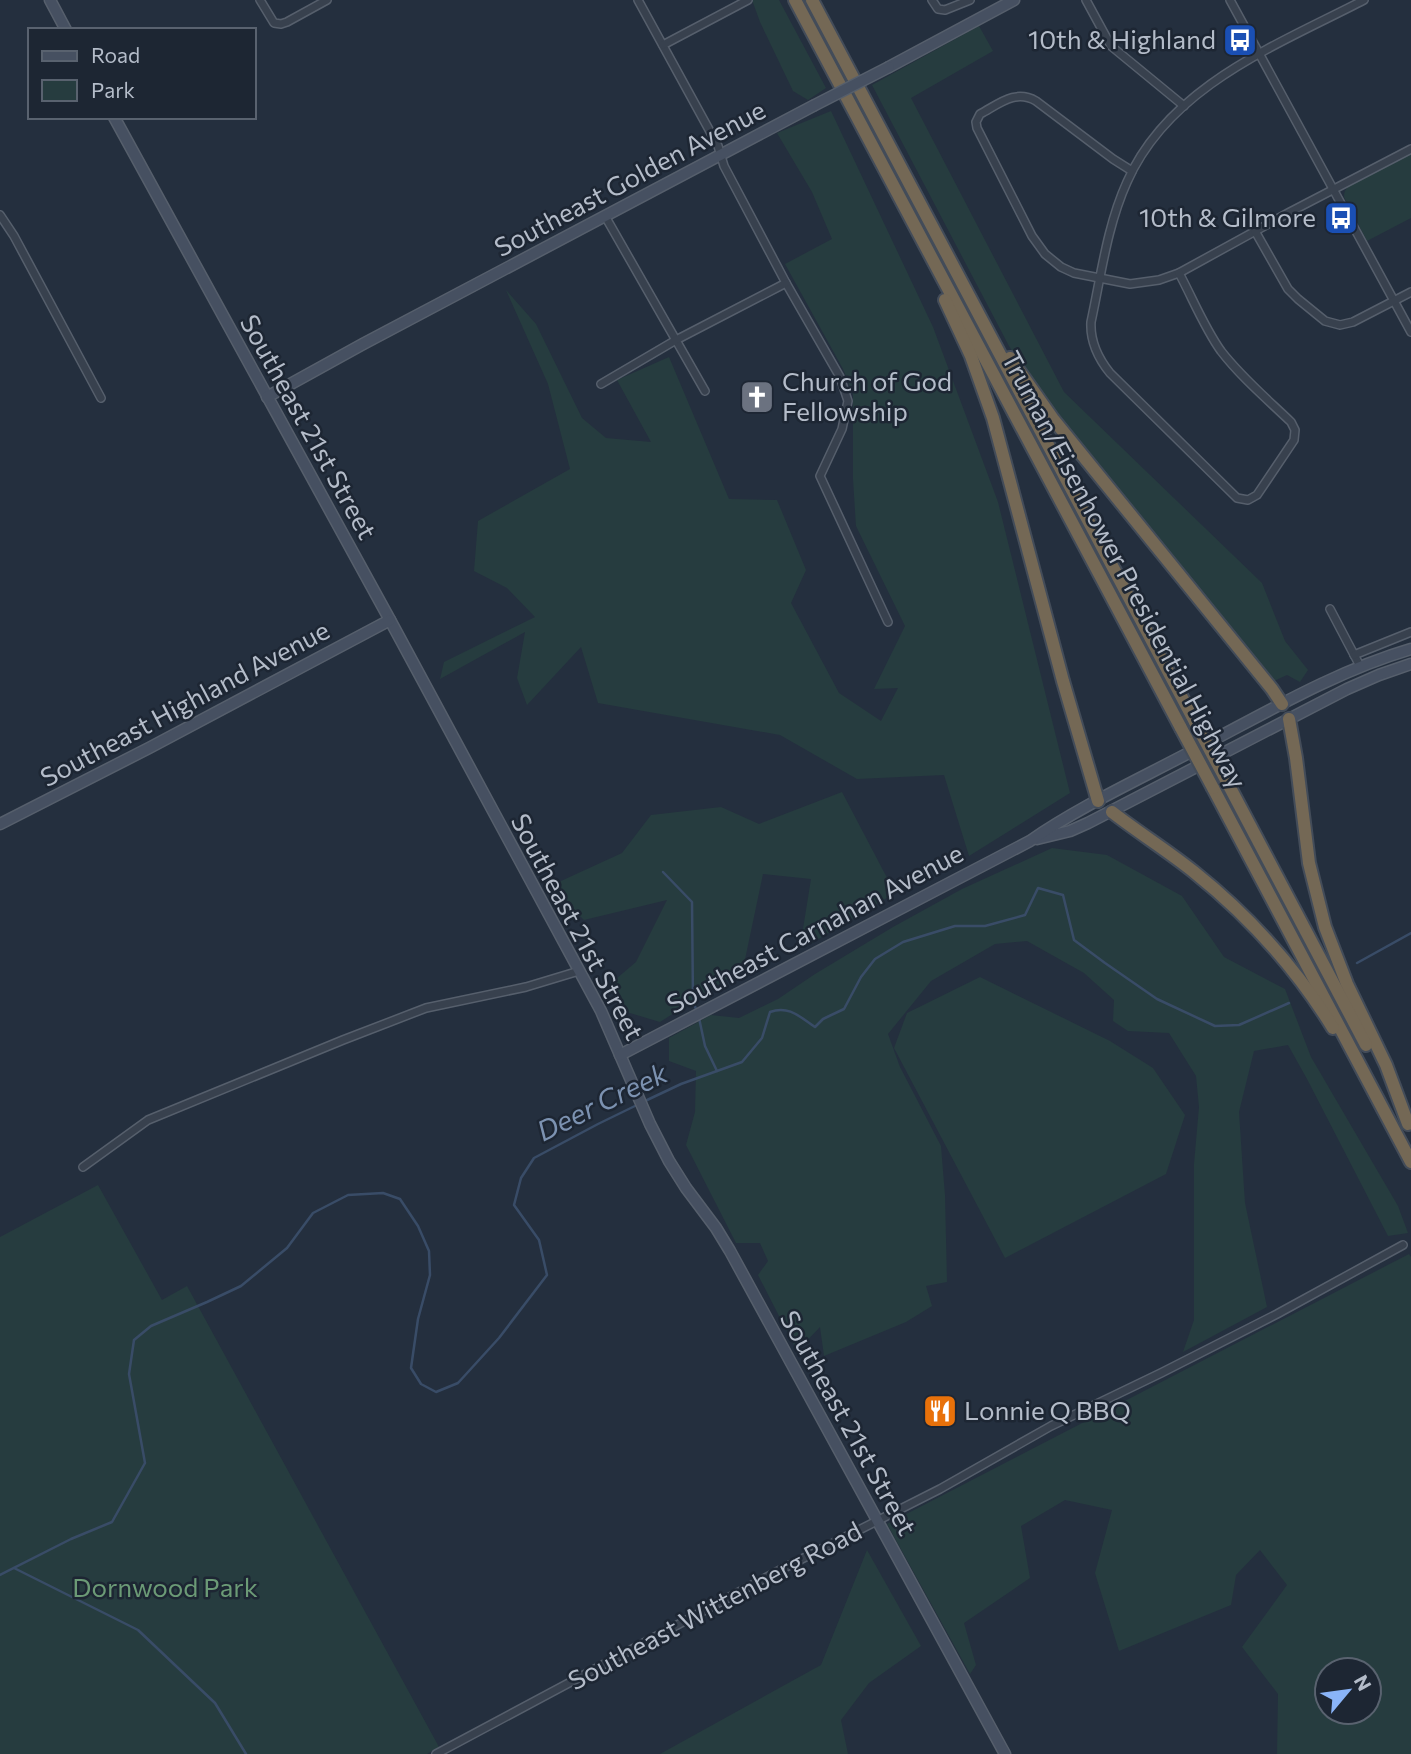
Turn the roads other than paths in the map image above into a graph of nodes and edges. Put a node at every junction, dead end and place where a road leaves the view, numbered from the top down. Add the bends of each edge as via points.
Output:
1 (50, 0) edge
2 (260, 0) edge
3 (327, 0) edge
4 (638, 0) edge
5 (748, 0) edge
6 (795, 0) edge
7 (812, 0) edge
8 (932, 0) edge
9 (970, 0) edge
10 (1014, 0) edge
11 (1086, 0) edge
12 (1230, 0) edge
13 (1364, 0) edge
14 (65, 28) edge
15 (663, 46) junction
16 (1259, 54) junction
17 (1184, 106) junction
18 (115, 119) edge
19 (1411, 149) edge
20 (720, 155) junction
21 (1132, 171) junction
22 (1333, 189) junction
23 (904, 205) junction
24 (0, 215) edge
25 (605, 216) junction
26 (1255, 231) junction
27 (1179, 273) junction
28 (1100, 279) junction
29 (786, 282) junction
30 (962, 282) junction
31 (1411, 292) edge
32 (1394, 301) junction
33 (1411, 332) edge
34 (676, 340) junction
35 (601, 384) dead end
36 (705, 391) dead end
37 (267, 397) junction
38 (101, 398) dead end
39 (1330, 609) dead end
40 (390, 620) junction
41 (888, 622) dead end
42 (1411, 632) edge
43 (1411, 649) edge
44 (1354, 655) junction
45 (1411, 664) edge
46 (1360, 666) junction
47 (1282, 704) junction
48 (1289, 719) junction
49 (1098, 801) junction
50 (1112, 813) junction
51 (0, 824) edge
52 (1030, 841) junction
53 (579, 971) junction
54 (620, 1055) junction
55 (1374, 1091) junction
56 (1410, 1126) edge
57 (1411, 1162) edge
58 (83, 1167) dead end
59 (1403, 1245) dead end
60 (877, 1521) junction
61 (436, 1754) edge
62 (1005, 1754) edge

1 - 14 street
2 - 3 street via 274,23 281,24
4 - 15 street
5 - 15 street
6 - 23 highway, Truman/Eisenhower Presidential Highway
7 - 30 highway, Truman/Eisenhower Presidential Highway
8 - 9 street via 945,10
10 - 20 street, Southeast Golden Avenue, bridge
11 - 17 street via 1111,46
12 - 16 street
13 - 16 street
15 - 20 street
16 - 17 street via 1219,77
16 - 22 street
17 - 21 street
18 - 37 street, Southeast 21st Street
19 - 22 street
20 - 25 street, Southeast Golden Avenue
20 - 29 street
21 - 28 street via 1119,201
21 - 28 street via 1029,97 1009,98 977,118 977,128 1040,248 1061,267
22 - 26 street
22 - 32 street
23 - 49 highway via 971,356 993,418
23 - 55 highway, Truman/Eisenhower Presidential Highway, bridge
24 - 38 street
25 - 34 street
25 - 37 street, Southeast Golden Avenue
26 - 27 street
26 - 32 street via 1288,289 1325,321 1347,324
27 - 28 street via 1130,284
27 - 28 street via 1222,351 1295,430 1294,440 1257,495 1248,500 1237,498 1103,365 1090,326
29 - 34 street
29 - 41 street via 840,377 848,401 842,429 820,476
30 - 47 highway via 1046,409
30 - 56 highway, Truman/Eisenhower Presidential Highway, bridge
31 - 32 street
32 - 33 street
34 - 35 street
34 - 36 street
37 - 40 street, Southeast 21st Street
39 - 44 street
40 - 51 street, Southeast Highland Avenue
40 - 53 street, Southeast 21st Street
42 - 44 street
43 - 46 street, Southeast Carnahan Avenue
44 - 46 street
45 - 48 street, Southeast Carnahan Avenue via 1363,681
46 - 47 street, Southeast Carnahan Avenue
47 - 48 street
47 - 49 street, Southeast Carnahan Avenue
48 - 50 street, Southeast Carnahan Avenue
48 - 56 highway via 1308,863 1325,927
49 - 50 street
49 - 52 street, Southeast Carnahan Avenue
50 - 52 street, Southeast Carnahan Avenue
50 - 55 highway via 1191,870 1253,924 1314,1000
52 - 54 street, Southeast Carnahan Avenue
53 - 54 street, Southeast 21st Street
53 - 58 street via 426,1008 343,1040 148,1120
54 - 60 street, Southeast 21st Street via 669,1161 730,1251
55 - 57 highway, Truman/Eisenhower Presidential Highway
59 - 60 street, Southeast Wittenberg Road
60 - 61 street, Southeast Wittenberg Road
60 - 62 street, Southeast 21st Street

